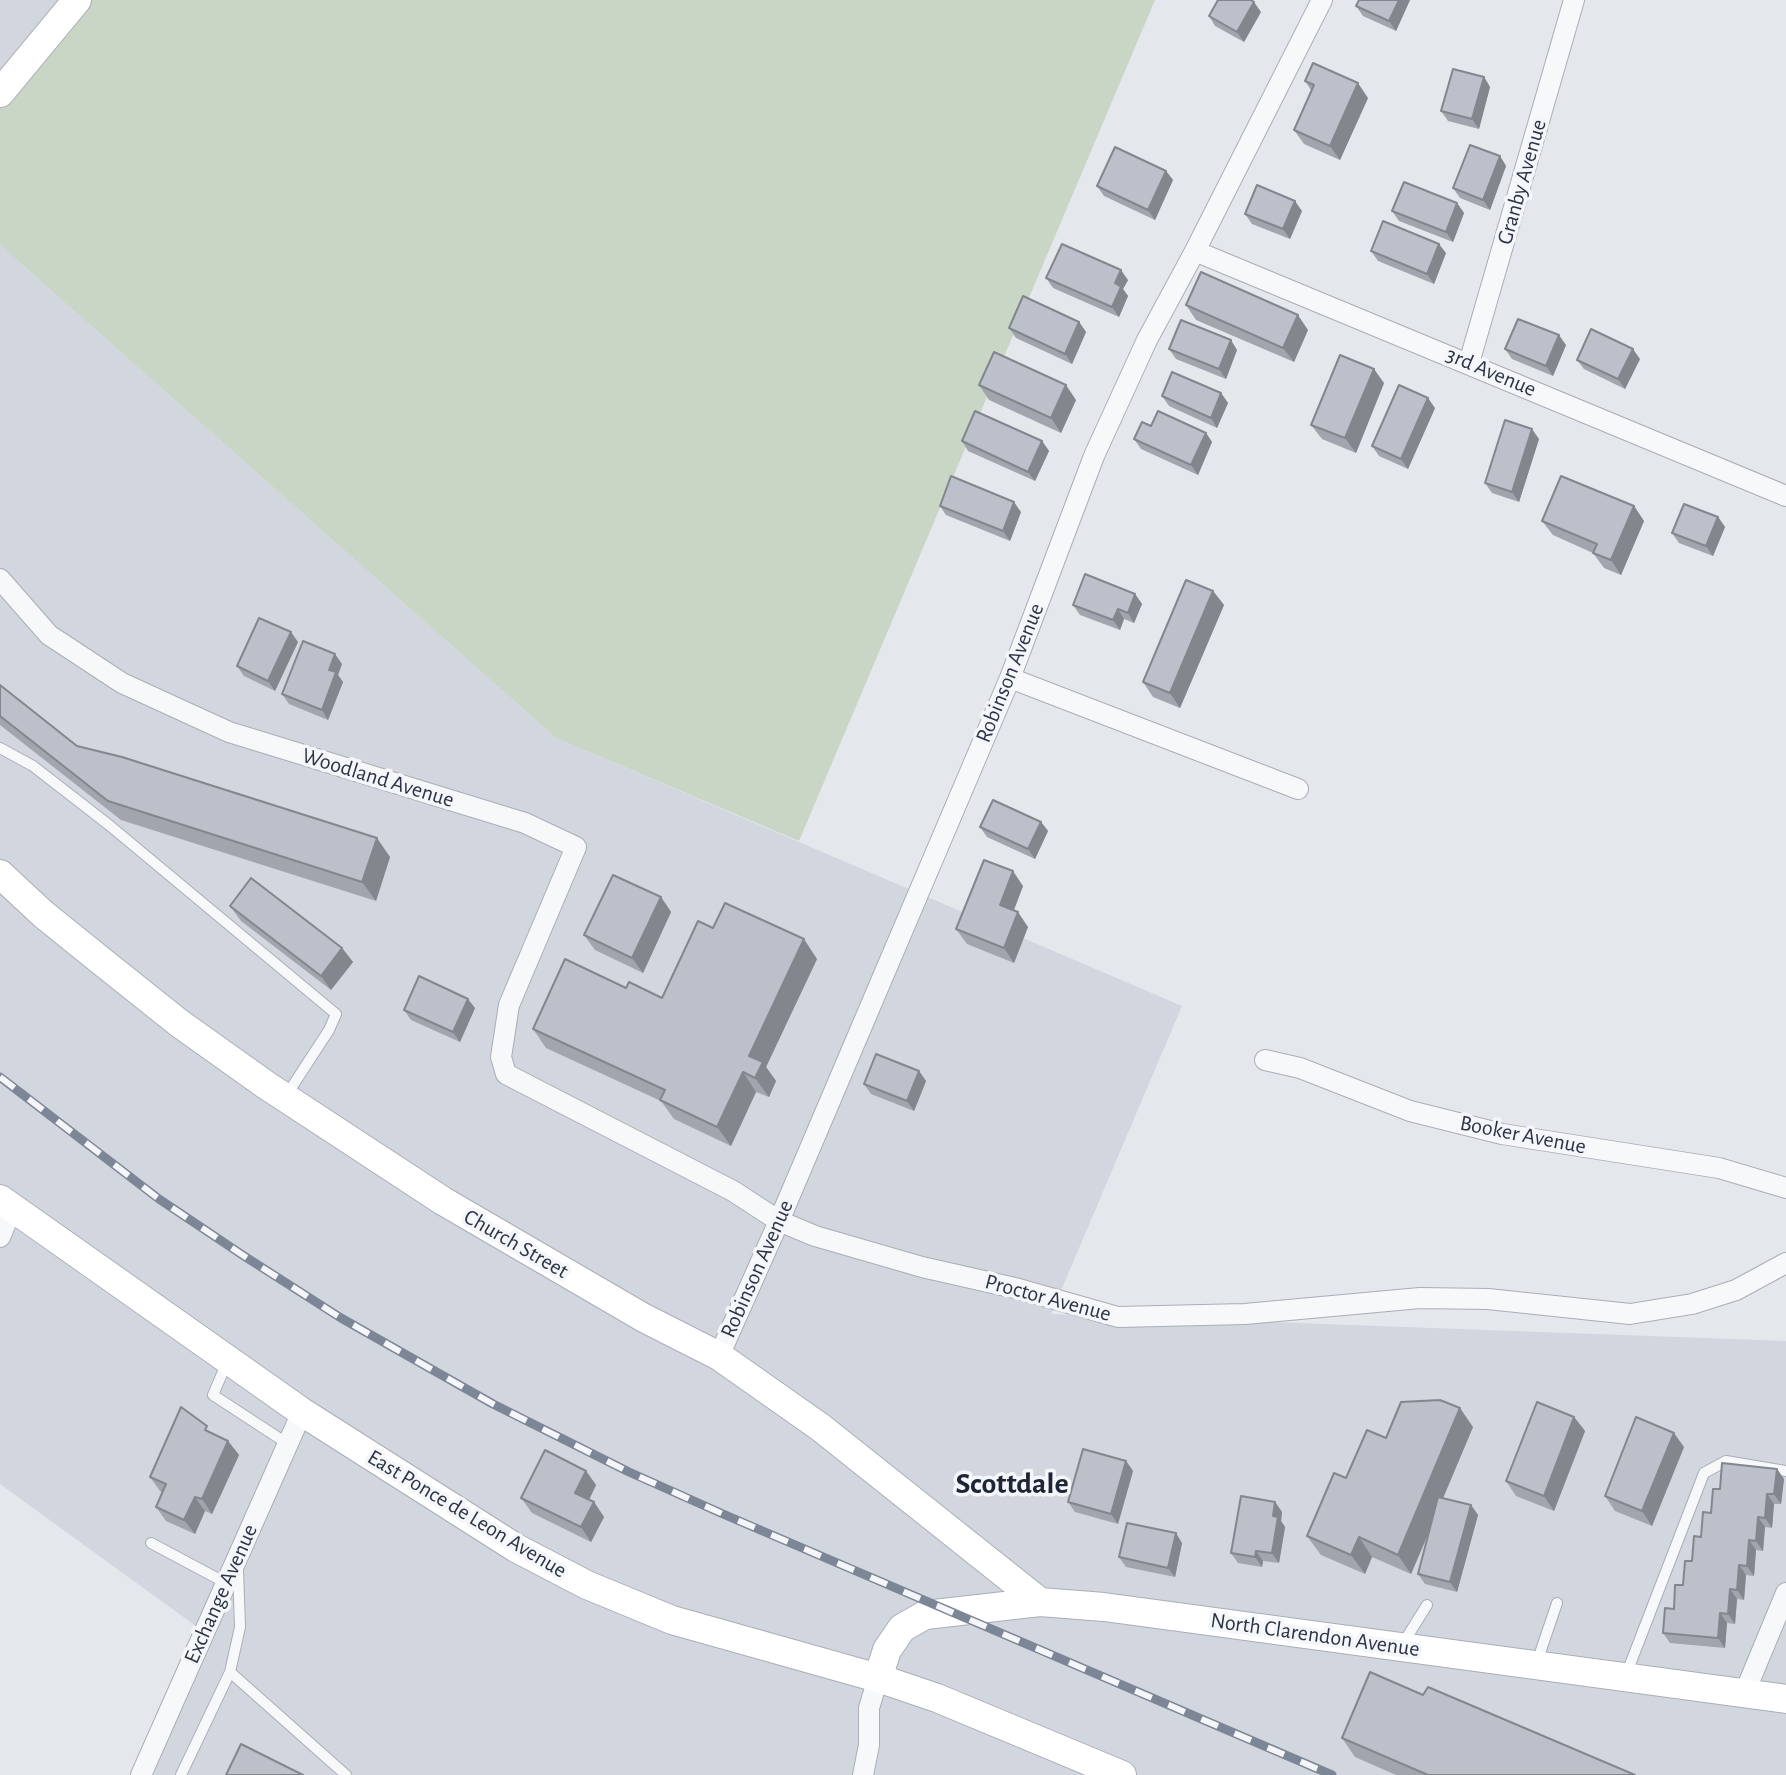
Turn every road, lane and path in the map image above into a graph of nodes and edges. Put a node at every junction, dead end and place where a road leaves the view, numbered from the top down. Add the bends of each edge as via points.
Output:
1 (77, 0) edge
2 (1322, 0) edge
3 (1574, 0) edge
4 (0, 93) edge
5 (1195, 251) junction
6 (1469, 363) junction
7 (1786, 496) edge
8 (0, 579) edge
9 (1010, 678) junction
10 (0, 748) edge
11 (1298, 789) dead end
12 (0, 874) edge
13 (501, 1057) joint
14 (1265, 1060) dead end
15 (285, 1097) junction
16 (1786, 1188) edge
17 (6, 1204) edge
18 (779, 1221) junction
19 (0, 1237) edge
20 (1786, 1263) edge
21 (719, 1356) junction
22 (228, 1361) junction
23 (302, 1412) junction
24 (288, 1444) junction
25 (1786, 1471) edge
26 (151, 1543) dead end
27 (237, 1556) junction
28 (226, 1583) junction
29 (1786, 1593) edge
30 (1040, 1602) junction
31 (1557, 1603) dead end
32 (1427, 1605) dead end
33 (1401, 1646) junction
34 (1537, 1664) junction
35 (230, 1672) junction
36 (1625, 1676) junction
37 (878, 1678) junction
38 (1745, 1692) junction
39 (1786, 1699) edge
40 (1109, 1773) edge
41 (141, 1775) edge
42 (181, 1775) edge
43 (346, 1775) edge
44 (863, 1775) edge

1 - 4 street
2 - 5 street, Robinson Avenue
3 - 6 street, Granby Avenue
5 - 6 street, 3rd Avenue
5 - 9 street, Robinson Avenue via 1094,456
6 - 7 street, 3rd Avenue
8 - 13 street, Woodland Avenue via 49,635 122,683 229,732 525,823 576,847 509,1005
9 - 11 street
9 - 18 street, Robinson Avenue
10 - 15 lane via 33,766 109,825 336,1014
12 - 15 street, Church Street via 179,1023
13 - 18 street, Proctor Avenue via 506,1074 733,1191
14 - 16 street, Booker Avenue via 1300,1068 1410,1111 1502,1134 1719,1168
15 - 21 street, Church Street via 443,1201
17 - 19 street
17 - 22 street, East Ponce de Leon Avenue
18 - 20 street, Proctor Avenue via 922,1267 1118,1317 1245,1314 1420,1298 1488,1299 1630,1314 1736,1290
18 - 21 street, Robinson Avenue
21 - 30 street, Church Street via 820,1427
22 - 23 street, East Ponce de Leon Avenue
22 - 24 lane via 213,1395
23 - 24 street, Exchange Avenue
23 - 37 street, East Ponce de Leon Avenue via 516,1548 587,1585 686,1624
24 - 27 street, Exchange Avenue
25 - 36 lane via 1726,1461 1704,1473
26 - 28 lane
27 - 28 street, Exchange Avenue
27 - 35 lane via 240,1627
28 - 41 street, Exchange Avenue
29 - 38 street
30 - 33 street, North Clarendon Avenue
30 - 37 street, North Clarendon Avenue via 925,1615 902,1628 887,1650
31 - 34 lane
32 - 33 lane
33 - 34 street, North Clarendon Avenue
34 - 36 street, North Clarendon Avenue
35 - 42 lane
35 - 43 lane
36 - 38 street, North Clarendon Avenue
37 - 40 street, East Ponce de Leon Avenue
37 - 44 street via 869,1708
38 - 39 street, North Clarendon Avenue

